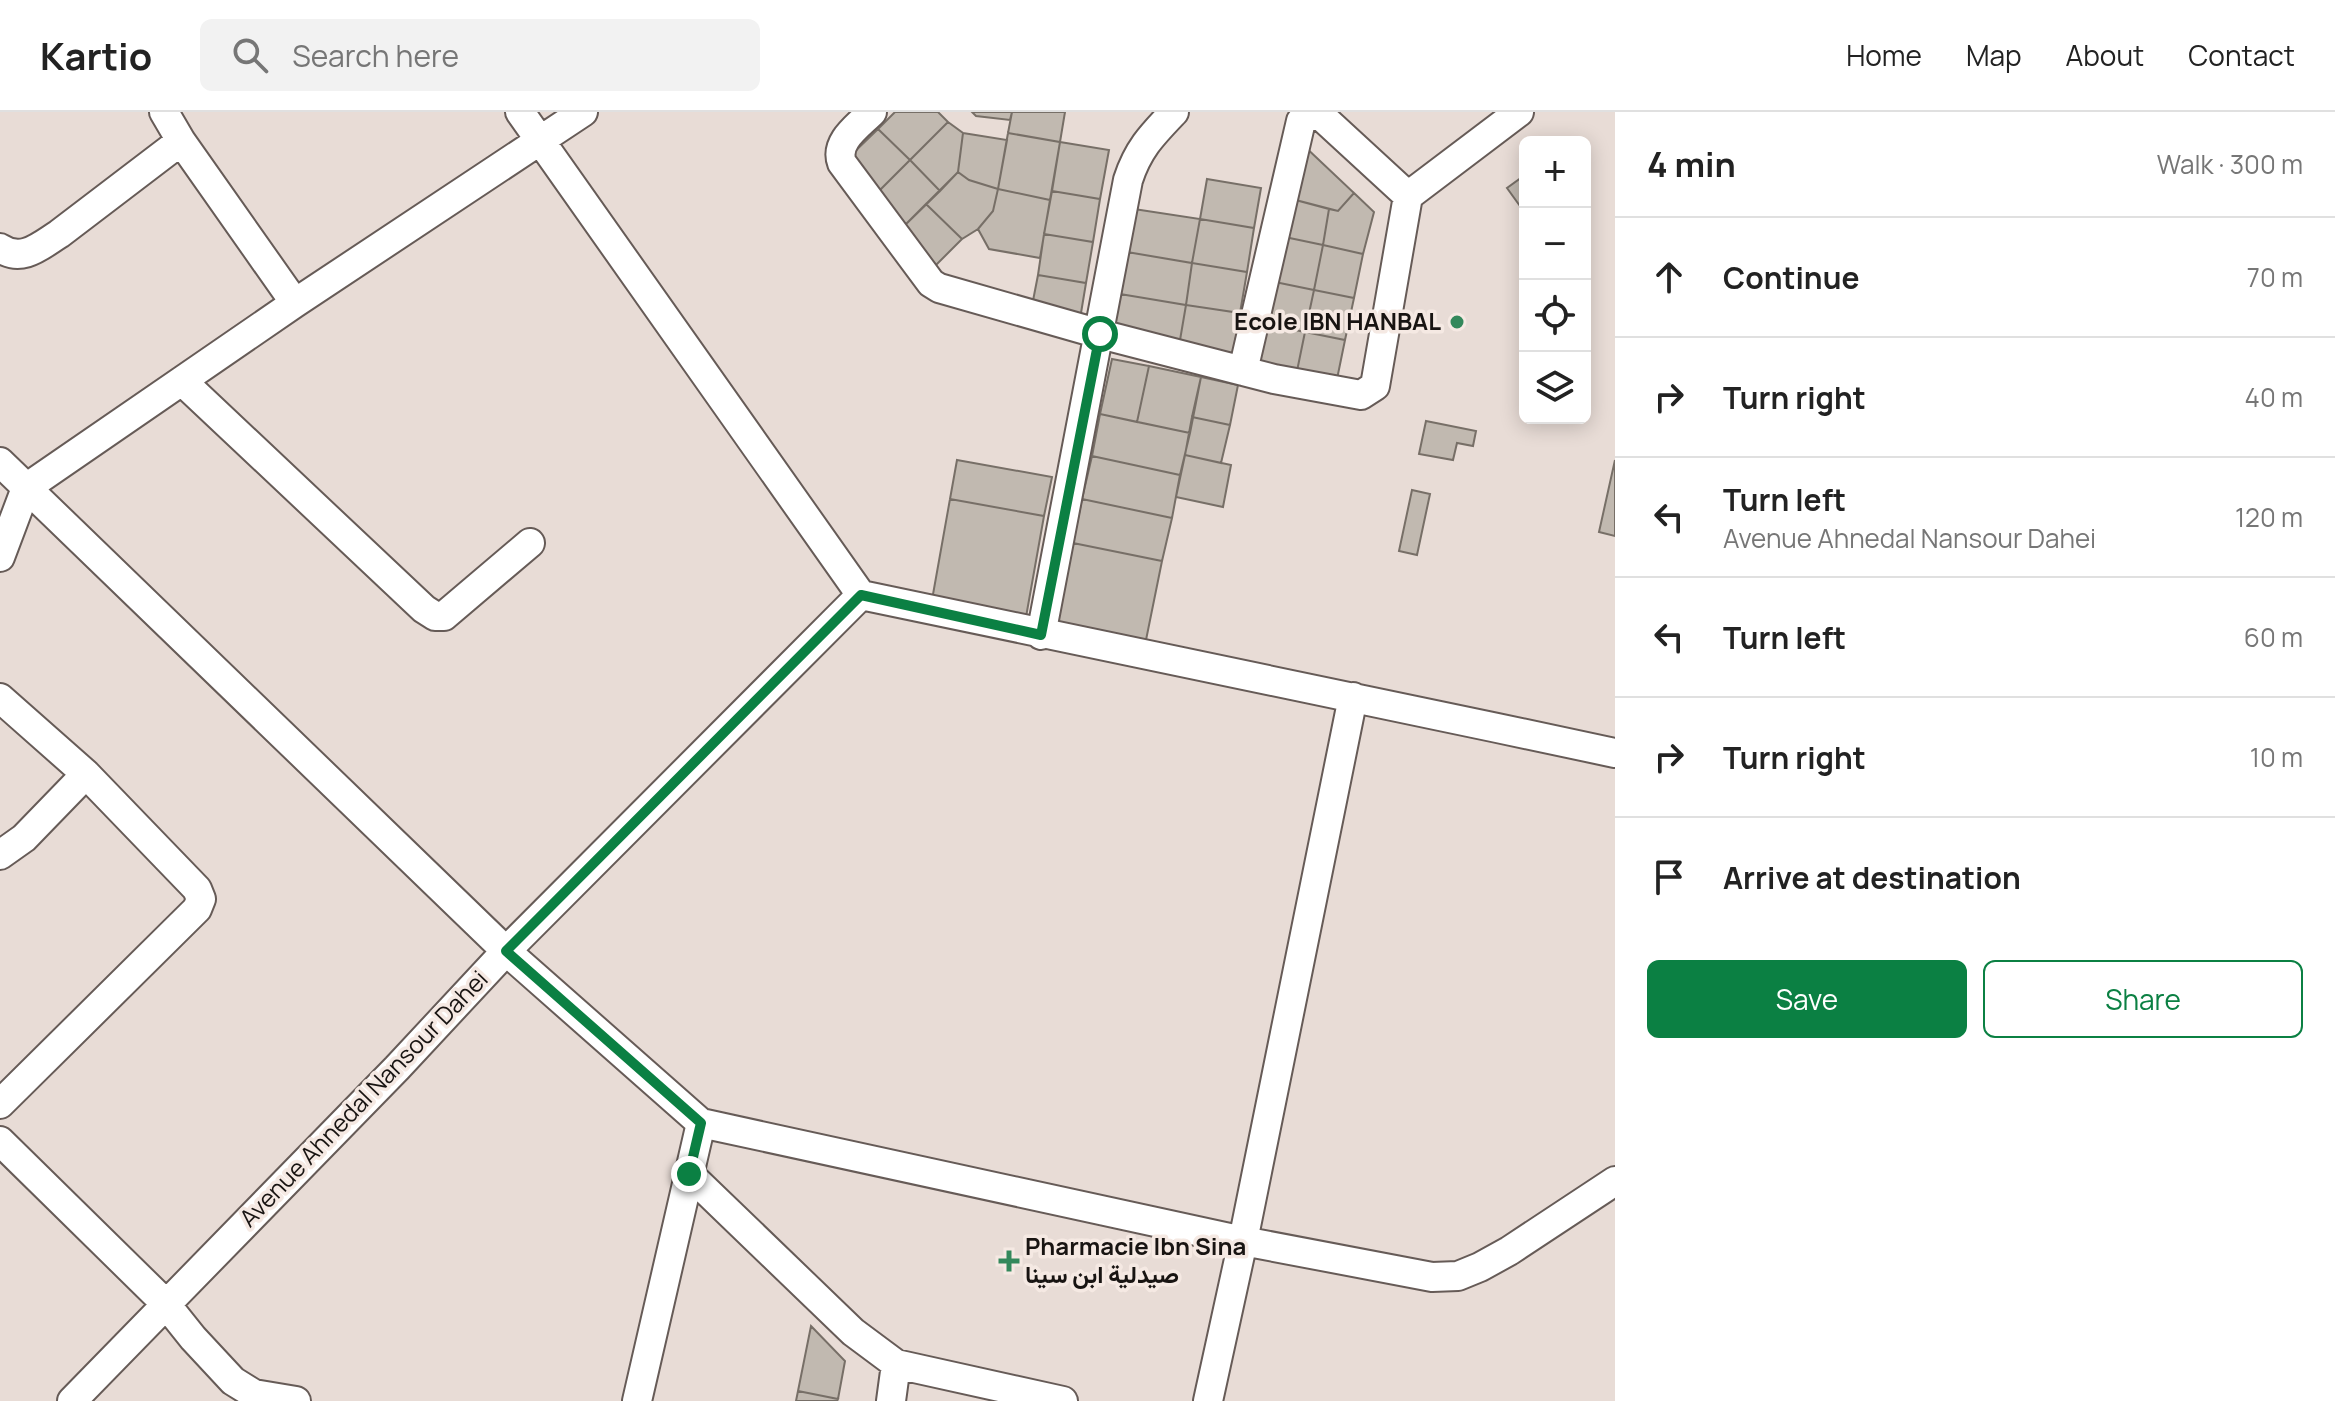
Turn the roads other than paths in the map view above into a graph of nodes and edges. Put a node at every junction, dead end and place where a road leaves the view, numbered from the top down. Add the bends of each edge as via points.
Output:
1 (164, 112) edge
2 (520, 112) edge
3 (583, 112) edge
4 (872, 112) edge
5 (1174, 112) edge
6 (1519, 112) edge
7 (181, 141) junction
8 (541, 142) junction
9 (1408, 196) junction
10 (0, 248) edge
11 (295, 303) junction
12 (1100, 334) junction
13 (1243, 371) junction
14 (182, 381) junction
15 (0, 462) edge
16 (26, 488) junction
17 (530, 543) dead end
18 (0, 557) edge
19 (861, 595) junction
20 (1041, 635) junction
21 (1353, 697) junction
22 (0, 698) edge
23 (1615, 753) edge
24 (86, 774) junction
25 (0, 855) edge
26 (506, 951) junction
27 (0, 1104) edge
28 (701, 1123) junction
29 (0, 1141) edge
30 (689, 1174) junction
31 (1615, 1181) edge
32 (1243, 1241) junction
33 (165, 1303) junction
34 (896, 1364) junction
35 (253, 1398) edge
36 (72, 1401) edge
37 (296, 1401) edge
38 (637, 1401) edge
39 (891, 1401) edge
40 (1063, 1401) edge
41 (1208, 1401) edge

1 - 7 street
2 - 8 street
3 - 8 street
4 - 12 street via 842,143 842,163 931,283
5 - 12 street via 1145,142 1131,170
6 - 9 street
7 - 10 street via 33,250 18,255
7 - 11 street
8 - 11 street
8 - 19 street
9 - 13 street via 1375,386 1361,395
9 - 13 street via 1321,116 1301,121
11 - 14 street
12 - 13 street
12 - 20 street
14 - 16 street
14 - 17 street via 435,616 444,616
15 - 16 street
16 - 18 street
16 - 26 street
19 - 20 street
19 - 26 street, Avenue Ahnedal Nansour Dahei
20 - 21 street
21 - 23 street
21 - 32 street
22 - 24 street
24 - 25 street via 24,838
24 - 27 street via 201,899 197,909
26 - 28 street
26 - 33 street, Avenue Ahnedal Nansour Dahei
28 - 30 street
28 - 32 street
29 - 33 street
30 - 34 street via 853,1332
30 - 38 street
31 - 32 street via 1509,1251 1458,1276 1432,1277
32 - 41 street
33 - 35 street
33 - 36 street, Avenue Ahnedal Nansour Dahei
34 - 39 street
34 - 40 street
35 - 37 street

